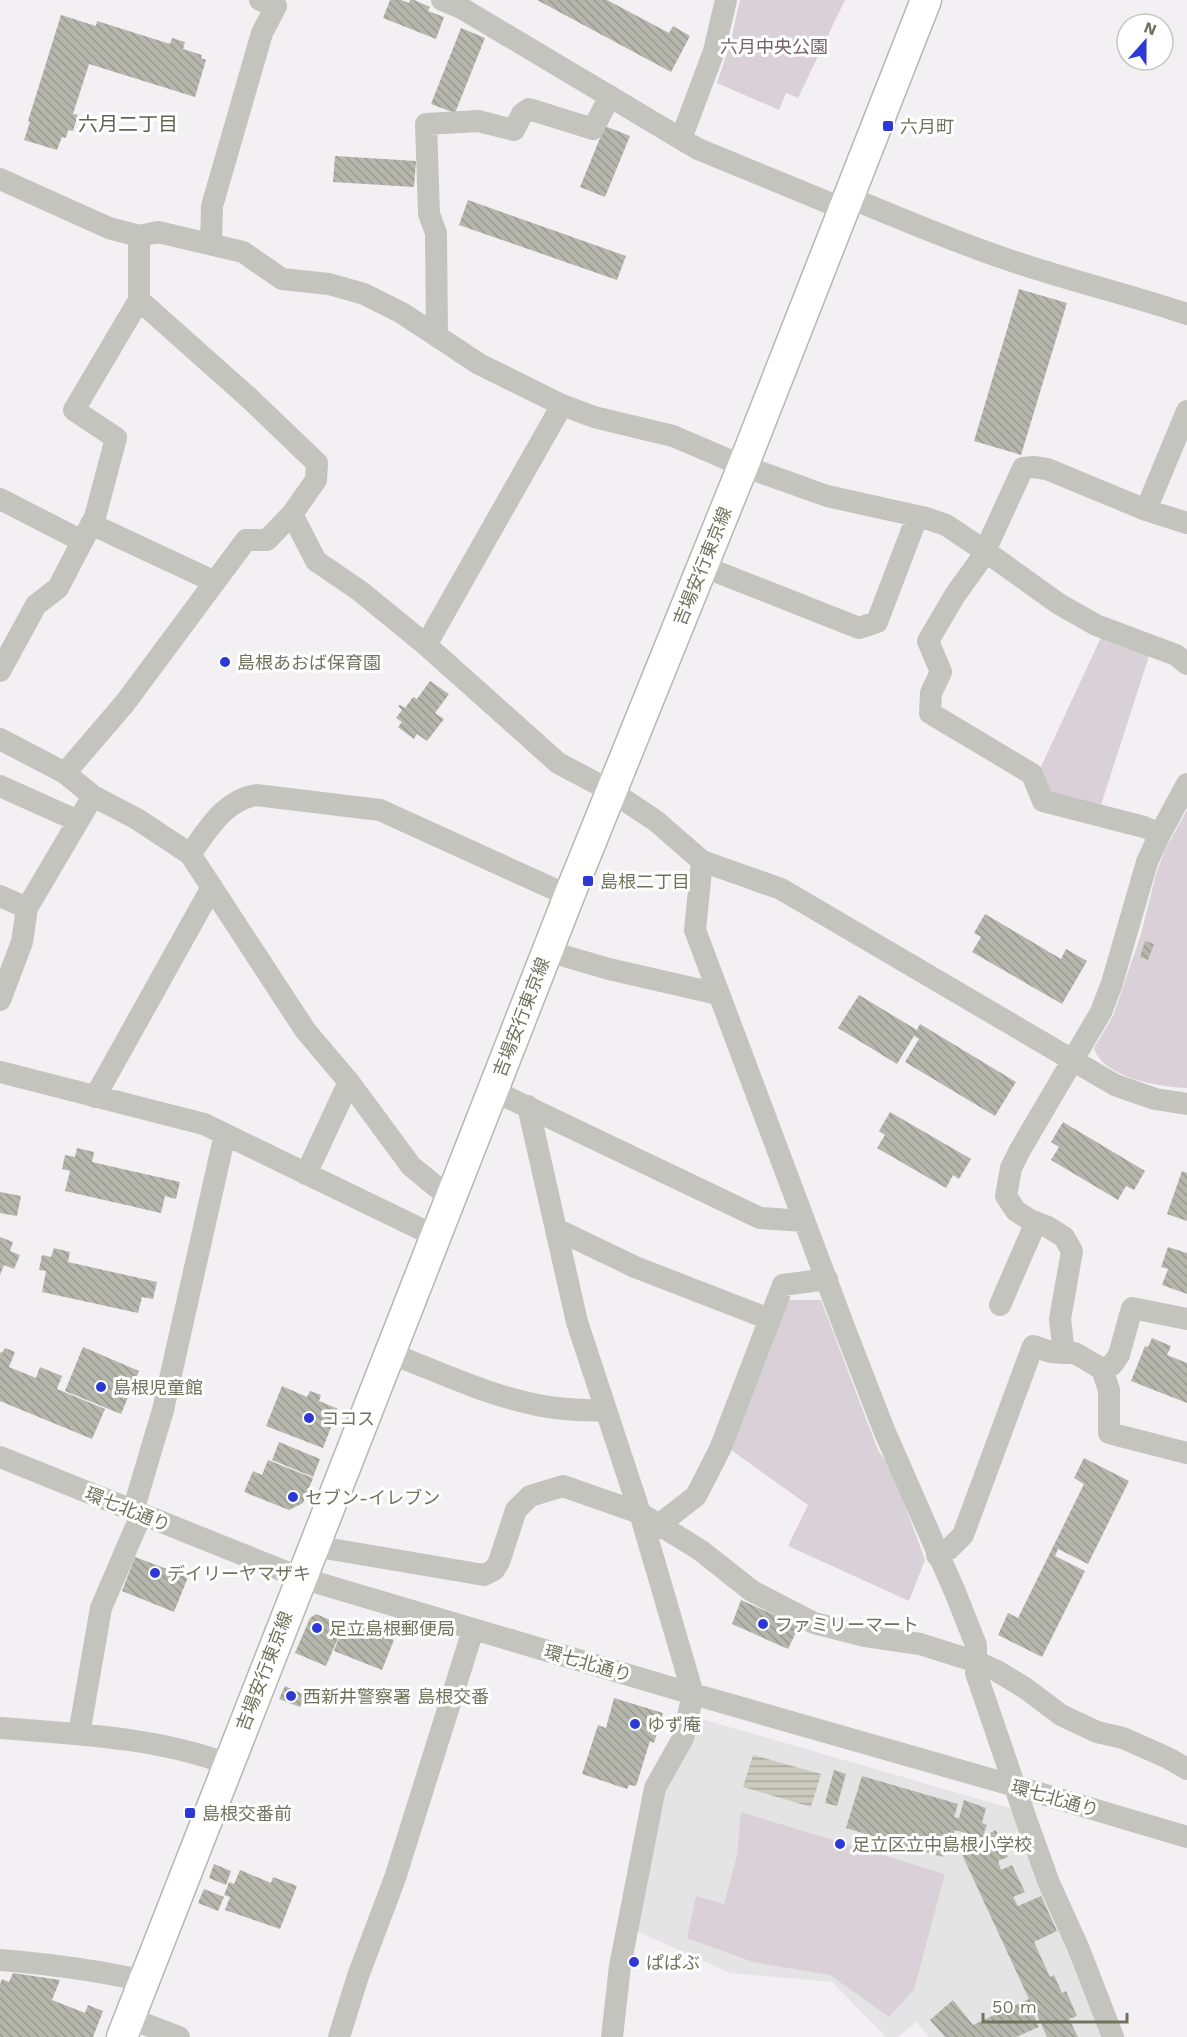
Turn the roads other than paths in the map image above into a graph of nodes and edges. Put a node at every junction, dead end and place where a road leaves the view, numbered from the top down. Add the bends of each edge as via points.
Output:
1 (260, 0) edge
2 (442, 0) edge
3 (726, 0) edge
4 (926, 0) edge
5 (610, 96) junction
6 (681, 139) junction
7 (0, 179) edge
8 (846, 203) junction
9 (139, 236) junction
10 (211, 244) junction
11 (139, 300) junction
12 (1187, 314) edge
13 (437, 335) junction
14 (562, 405) junction
15 (1187, 411) edge
16 (742, 466) junction
17 (0, 499) edge
18 (1146, 510) junction
19 (292, 514) junction
20 (917, 517) junction
21 (1187, 524) edge
22 (87, 532) junction
23 (986, 551) junction
24 (702, 566) junction
25 (215, 582) junction
26 (426, 645) junction
27 (1187, 664) edge
28 (1, 666) edge
29 (0, 739) edge
30 (65, 773) junction
31 (1187, 784) edge
32 (0, 786) edge
33 (611, 790) junction
34 (93, 796) junction
35 (78, 821) junction
36 (1160, 834) junction
37 (190, 854) junction
38 (702, 861) junction
39 (212, 887) junction
40 (0, 896) edge
41 (569, 896) junction
42 (27, 908) junction
43 (547, 951) junction
44 (718, 994) junction
45 (0, 1000) edge
46 (1073, 1059) junction
47 (0, 1071) edge
48 (349, 1082) junction
49 (492, 1090) junction
50 (95, 1097) junction
51 (1187, 1104) edge
52 (528, 1106) junction
53 (225, 1134) junction
54 (306, 1174) junction
55 (450, 1198) junction
56 (804, 1221) junction
57 (1036, 1222) junction
58 (556, 1229) junction
59 (435, 1236) junction
60 (827, 1279) junction
61 (999, 1305) dead end
62 (1187, 1318) edge
63 (770, 1319) junction
64 (389, 1353) junction
65 (1064, 1353) junction
66 (1102, 1369) junction
67 (606, 1411) junction
68 (1187, 1453) edge
69 (0, 1457) edge
70 (137, 1513) junction
71 (640, 1513) junction
72 (652, 1530) junction
73 (313, 1546) junction
74 (937, 1555) junction
75 (301, 1578) junction
76 (473, 1630) junction
77 (977, 1662) junction
78 (693, 1695) junction
79 (0, 1728) edge
80 (79, 1734) junction
81 (228, 1764) junction
82 (1187, 1769) edge
83 (1015, 1786) junction
84 (1187, 1837) edge
85 (0, 1960) edge
86 (144, 1981) junction
87 (125, 2027) edge
88 (179, 2037) edge
89 (339, 2037) edge
90 (612, 2037) edge
91 (1113, 2037) edge

1 - 10 street via 276,6 262,33 212,206
2 - 5 street
3 - 6 street via 714,51
4 - 8 main road, 吉場安行東京線
5 - 6 street
5 - 13 street via 593,129 529,109 514,130 478,121 426,124 429,214 435,233
6 - 8 street via 698,149
7 - 9 street via 109,228
8 - 12 street via 1017,263
8 - 16 main road, 吉場安行東京線
9 - 10 street via 158,232
9 - 11 street
10 - 13 street via 243,252 282,279 329,284 364,294
11 - 19 street via 317,463 316,480
11 - 22 street via 74,410 116,438 95,517
13 - 14 street via 479,364
14 - 16 street via 673,436
14 - 26 street
15 - 18 street
16 - 20 street via 827,496
16 - 24 main road, 吉場安行東京線
17 - 22 street
18 - 21 street
18 - 23 street via 1047,470 1023,468
19 - 25 street via 267,540 246,540
19 - 26 street via 316,561
20 - 23 street via 946,525
20 - 24 street via 877,622 872,626 859,628
22 - 25 street
22 - 28 street via 58,588 36,605
23 - 27 street via 1043,594 1096,625 1176,655
23 - 36 street via 928,641 942,672 931,693 930,713 1032,774 1043,801 1144,826
24 - 33 main road, 吉場安行東京線
25 - 30 street via 125,703
26 - 33 street via 558,763
29 - 30 street
30 - 34 street
31 - 36 street
32 - 35 street
33 - 38 street via 656,821
33 - 41 main road, 吉場安行東京線
34 - 35 street
34 - 37 street
35 - 42 street
36 - 46 street via 1138,890 1101,1012
37 - 39 street
37 - 41 street via 221,813 245,796 256,795 380,810
38 - 44 street via 695,930
38 - 46 street via 781,889
39 - 48 street via 305,1030
39 - 50 street
40 - 42 street
41 - 43 main road, 吉場安行東京線
42 - 45 street via 22,942
43 - 44 street
43 - 49 main road, 吉場安行東京線
44 - 56 street
46 - 51 street via 1115,1085 1155,1099
46 - 57 street via 1011,1168 1006,1196 1016,1211
47 - 50 street
48 - 54 street
48 - 55 street via 411,1166
49 - 52 street
49 - 55 main road, 吉場安行東京線
50 - 53 street via 204,1124
52 - 56 street via 760,1218
52 - 58 street
53 - 54 street
53 - 70 street
54 - 59 street
55 - 59 main road, 吉場安行東京線
56 - 60 street
57 - 61 street
57 - 65 street via 1064,1237 1072,1251 1060,1319
58 - 63 street via 635,1267
58 - 67 street via 577,1322
59 - 64 main road, 吉場安行東京線
60 - 63 street via 783,1285
60 - 74 street
62 - 66 street via 1132,1308 1119,1355 1112,1365
63 - 72 street via 720,1449 696,1496
64 - 67 street via 533,1405
64 - 73 main road, 吉場安行東京線
65 - 66 street via 1075,1353
65 - 74 street via 1033,1346 963,1535
66 - 68 street via 1109,1390 1109,1433
67 - 71 street
69 - 70 street, 環七北通り
70 - 75 street, 環七北通り
70 - 80 street via 101,1608
71 - 72 street
71 - 73 street via 563,1486 530,1496 516,1510 499,1562 484,1575
72 - 77 street via 700,1550 752,1591 813,1623 920,1644
72 - 78 street
73 - 75 main road, 吉場安行東京線
74 - 77 street via 976,1645
75 - 76 street, 環七北通り
75 - 81 main road, 吉場安行東京線
76 - 78 street, 環七北通り
76 - 89 street via 395,1878
77 - 82 street via 1024,1688 1061,1715 1097,1732 1123,1738
77 - 83 street via 976,1673
78 - 83 street, 環七北通り
78 - 90 street via 682,1738 655,1788 620,1966
79 - 80 street
80 - 81 street via 132,1740 201,1754
81 - 86 main road, 吉場安行東京線
83 - 84 street, 環七北通り
83 - 91 street
85 - 86 street via 64,1966
86 - 87 main road, 吉場安行東京線
87 - 88 street

